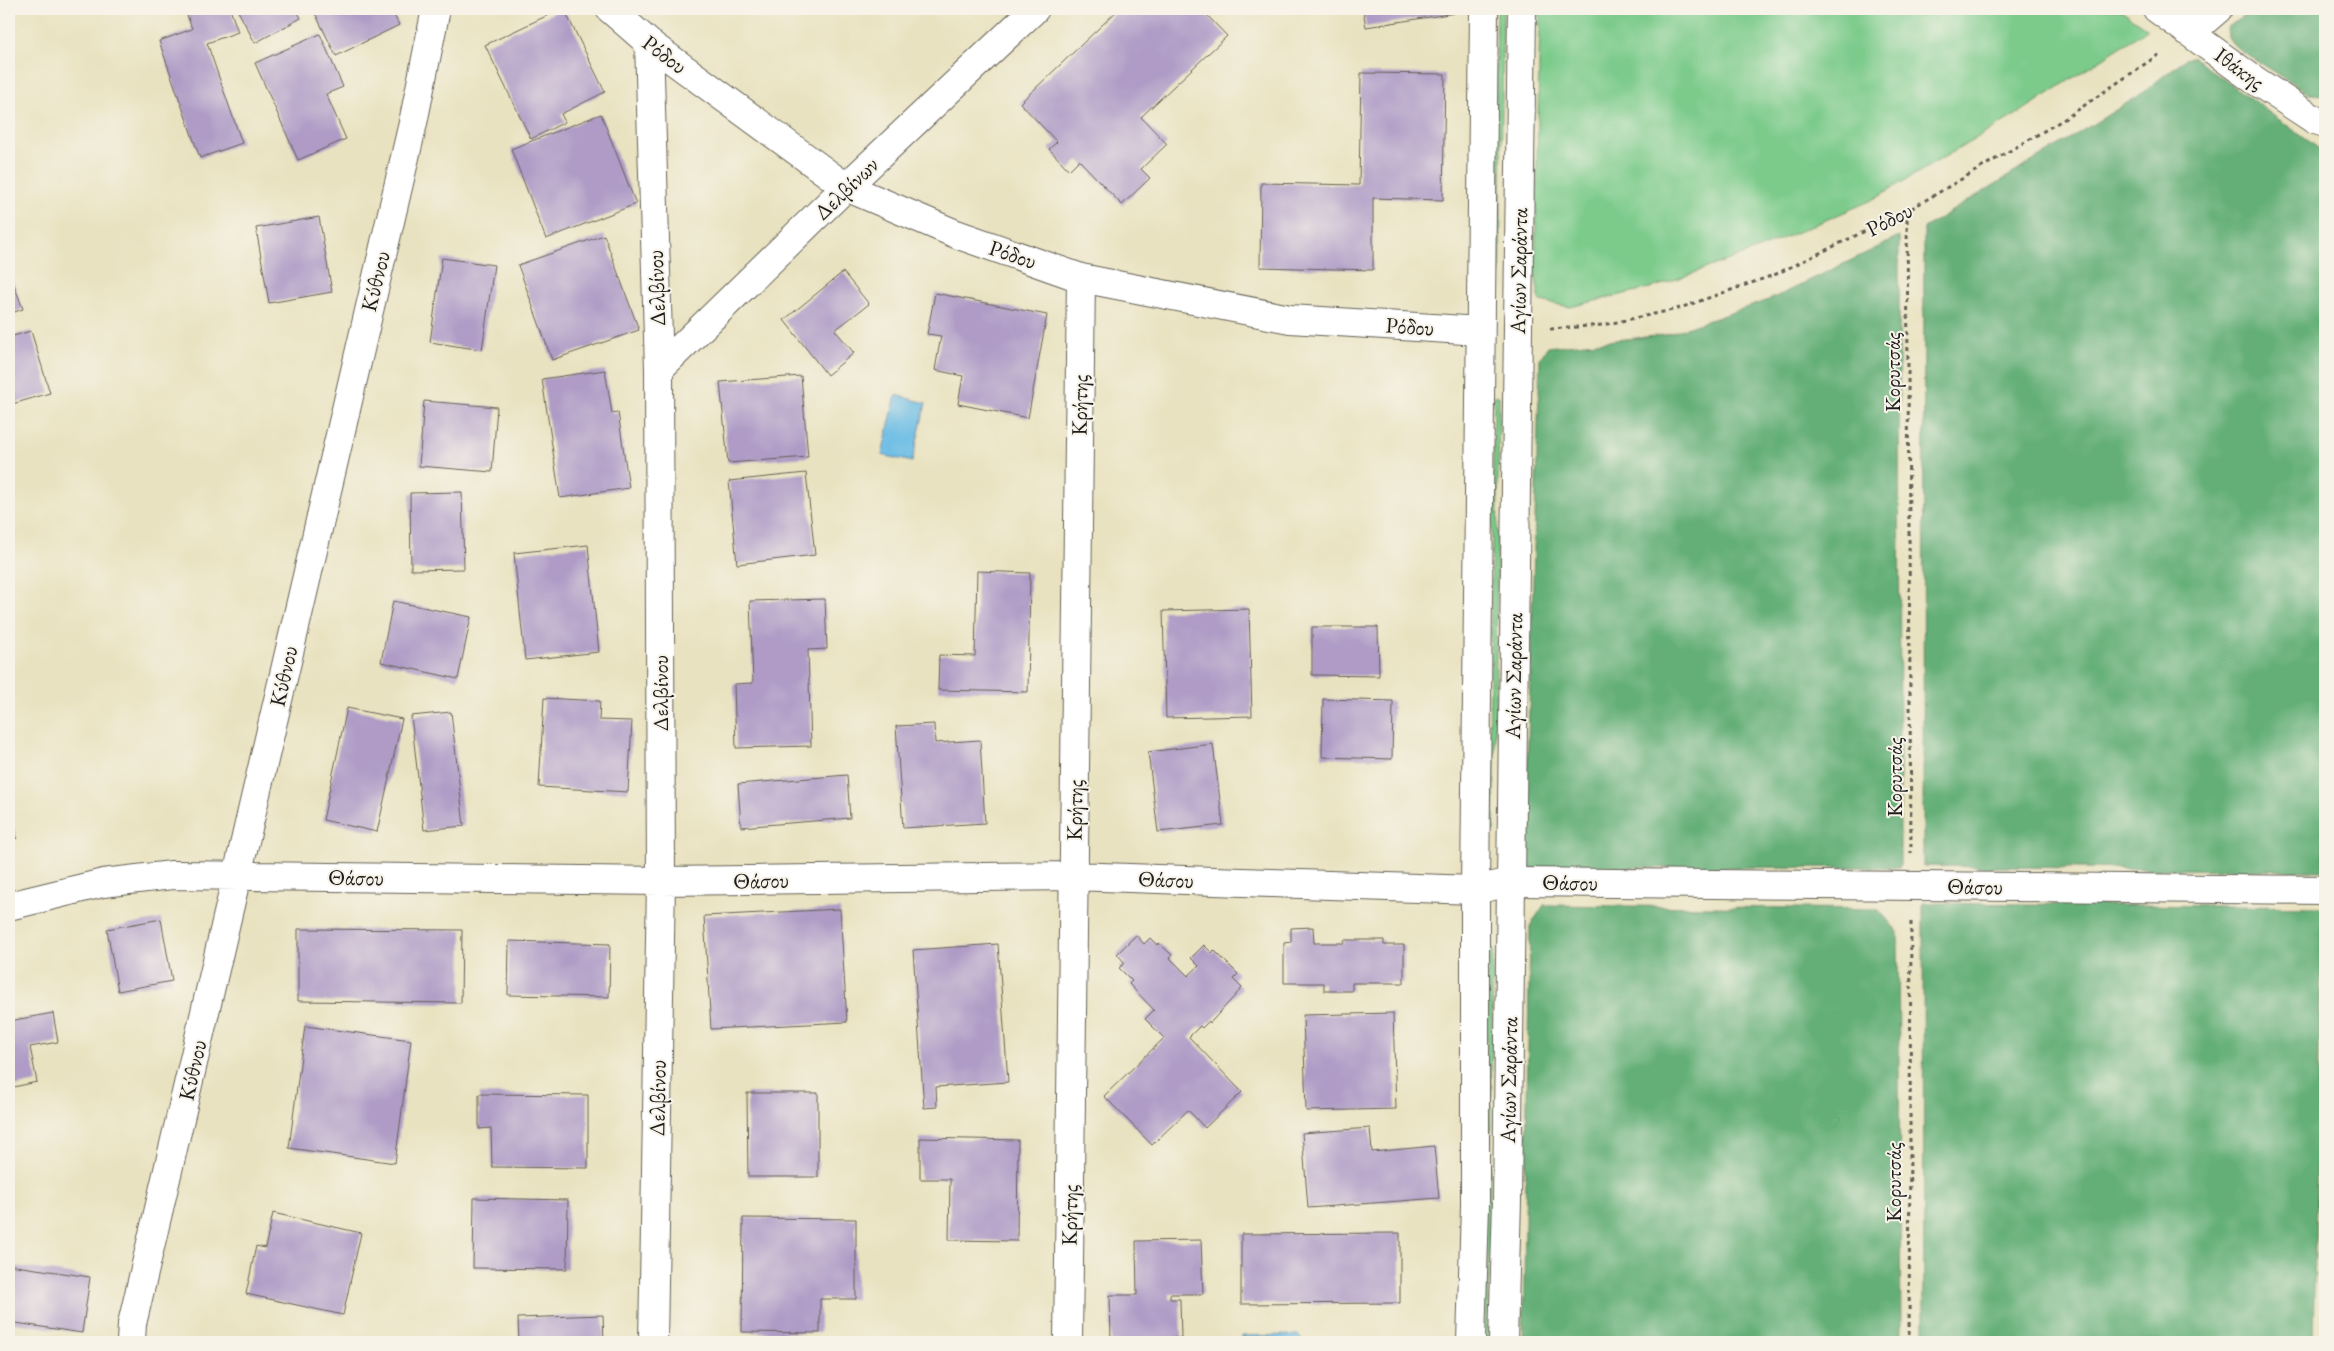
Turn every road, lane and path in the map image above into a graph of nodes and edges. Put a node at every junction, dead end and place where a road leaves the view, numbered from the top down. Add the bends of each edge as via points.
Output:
1 (436, 9) edge
2 (610, 9) edge
3 (1035, 9) edge
4 (1484, 9) edge
5 (1522, 9) edge
6 (2157, 9) edge
7 (2218, 9) edge
8 (2190, 33) junction
9 (649, 43) junction
10 (2325, 123) edge
11 (846, 187) junction
12 (1907, 211) junction
13 (1081, 278) junction
14 (1517, 330) junction
15 (1480, 331) junction
16 (659, 369) junction
17 (237, 876) junction
18 (1073, 876) junction
19 (661, 880) junction
20 (1510, 882) junction
21 (1911, 885) junction
22 (1475, 890) junction
23 (2325, 890) edge
24 (9, 906) edge
25 (130, 1342) edge
26 (653, 1342) edge
27 (1068, 1342) edge
28 (1471, 1342) edge
29 (1503, 1342) edge
30 (1909, 1342) edge

1 - 17 street, Κύθνου via 413,123
2 - 9 street, Ρόδου
3 - 11 street, Δελβίνων
4 - 15 street, Αγίων Σαράντα
5 - 14 street, Αγίων Σαράντα
6 - 8 street, Ιθάκης
7 - 8 street
8 - 10 street, Ιθάκης via 2258,83 2315,120
8 - 12 path, Ρόδου via 2066,118
9 - 11 street, Ρόδου
9 - 16 street, Δελβίνου
11 - 13 street, Ρόδου via 956,234
11 - 16 street, Δελβίνων
12 - 14 path, Ρόδου via 1774,275 1677,309 1603,326
12 - 21 path, Κορυτσάς
13 - 15 street, Ρόδου via 1290,319
13 - 18 street, Κρήτης
14 - 20 street, Αγίων Σαράντα
15 - 22 street, Αγίων Σαράντα
16 - 19 street, Δελβίνου
17 - 19 street, Θάσου
17 - 24 street, Θάσου via 172,875 103,883
17 - 25 street, Κύθνου
18 - 19 street, Θάσου
18 - 22 street, Θάσου
18 - 27 street, Κρήτης
19 - 26 street, Δελβίνου
20 - 21 street, Θάσου
20 - 22 street, Θάσου
20 - 29 street, Αγίων Σαράντα
21 - 23 street, Θάσου
21 - 30 path, Κορυτσάς
22 - 28 street, Αγίων Σαράντα via 1475,1206

